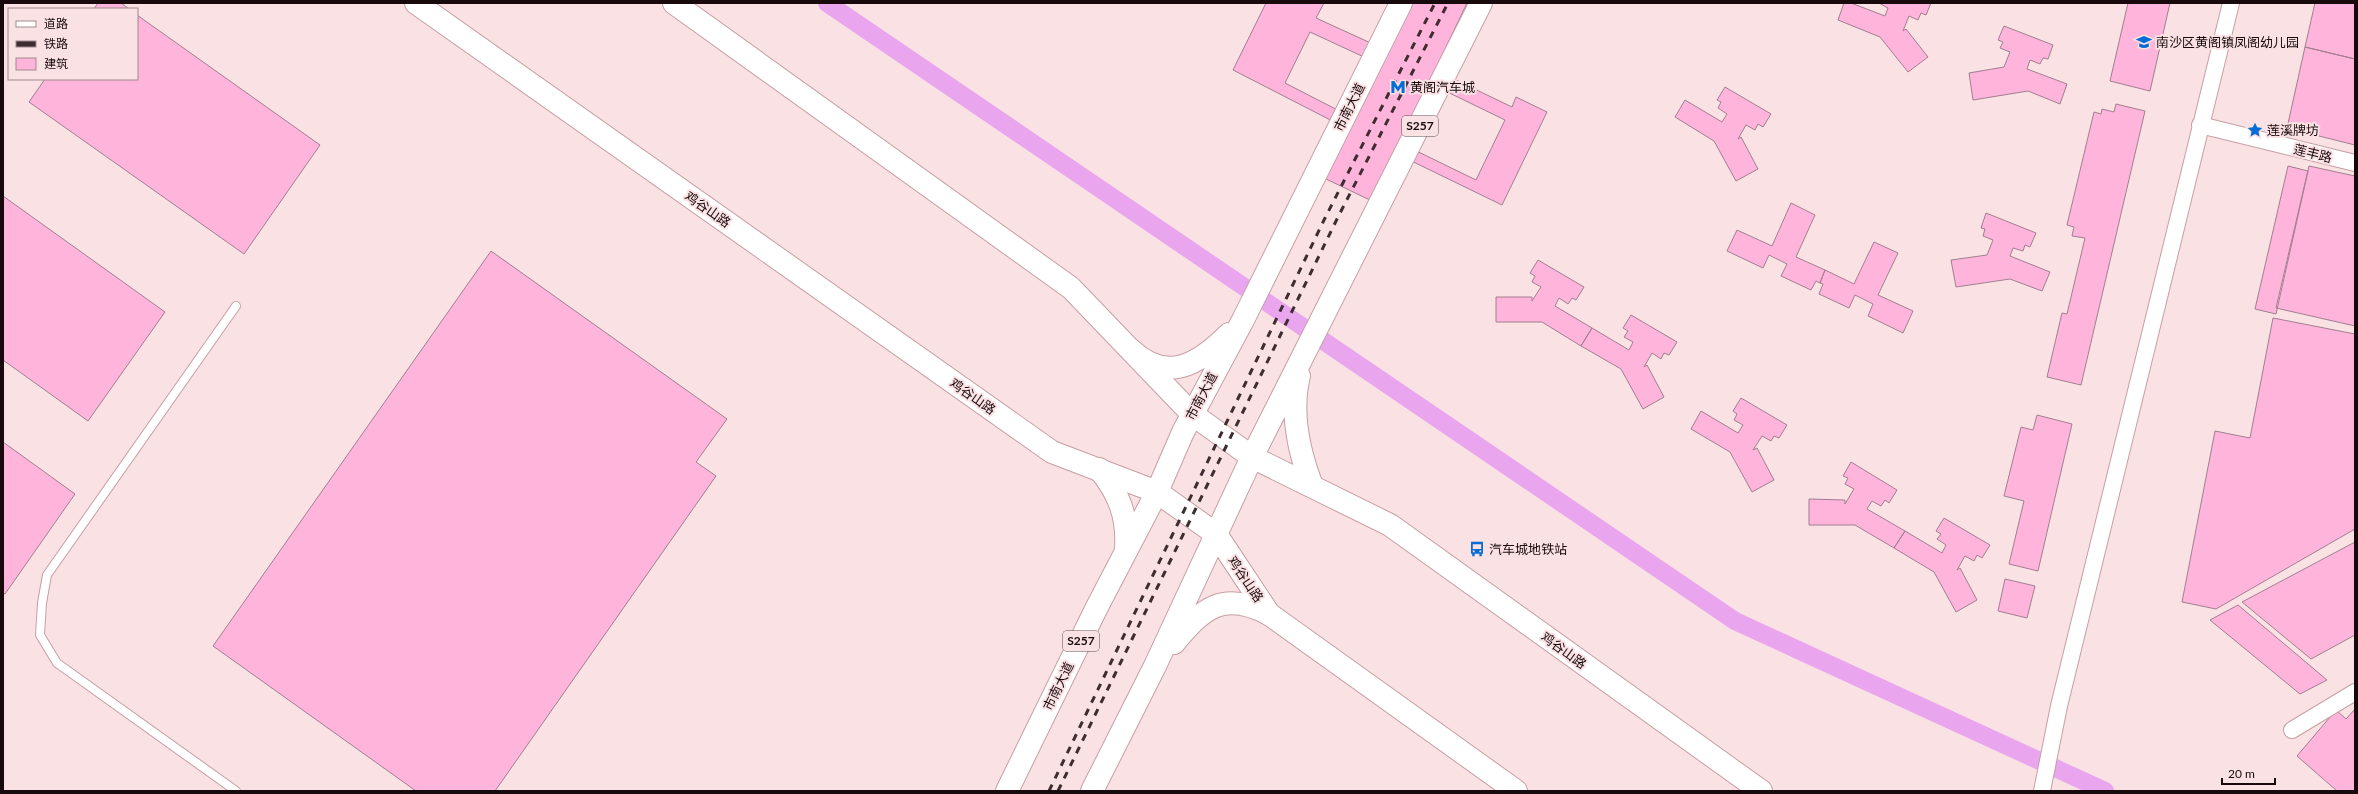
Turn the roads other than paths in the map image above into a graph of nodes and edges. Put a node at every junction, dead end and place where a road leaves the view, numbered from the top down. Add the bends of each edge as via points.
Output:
1 (416, 3) edge
2 (674, 3) edge
3 (1401, 3) edge
4 (1482, 3) edge
5 (2231, 3) edge
6 (2200, 125) junction
7 (2355, 163) edge
8 (236, 306) dead end
9 (1243, 320) junction
10 (1131, 350) junction
11 (1304, 357) junction
12 (1192, 414) junction
13 (1252, 457) junction
14 (1099, 469) junction
15 (1312, 486) junction
16 (1157, 492) junction
17 (1216, 534) junction
18 (1126, 551) junction
19 (1269, 614) junction
20 (1155, 666) junction
21 (2355, 692) edge
22 (2292, 730) dead end
23 (236, 791) edge
24 (1007, 791) edge
25 (1092, 791) edge
26 (1516, 791) edge
27 (1761, 791) edge
28 (2042, 791) edge

1 - 14 main road, 鸡谷山路 via 1052,452
2 - 10 main road, 鸡谷山路 via 1071,288
3 - 9 main road, 市南大道 / S257
4 - 11 main road, S257
5 - 6 street
6 - 7 street, 莲丰路
6 - 28 street via 2059,706
8 - 23 lane via 48,575 42,603 40,635 57,663
9 - 10 main road via 1214,349 1184,366 1169,369 1155,367
9 - 12 main road, 市南大道 / S257
10 - 12 main road, 鸡谷山路
11 - 13 main road, S257
11 - 15 main road via 1297,383 1296,404 1303,462
12 - 13 main road, 鸡谷山路
12 - 16 main road, 市南大道 / S257
13 - 15 main road, 鸡谷山路
13 - 17 main road, S257
14 - 16 main road, 鸡谷山路
14 - 18 main road via 1119,498 1125,515
15 - 27 main road, 鸡谷山路 via 1390,525
16 - 17 main road, 鸡谷山路
16 - 18 main road, 市南大道 / S257
17 - 19 main road, 鸡谷山路
17 - 20 main road, S257
18 - 24 main road, 市南大道 / S257
19 - 20 main road via 1255,606 1239,603 1209,609 1195,618
19 - 26 main road, 鸡谷山路
20 - 25 main road, S257
21 - 22 street

